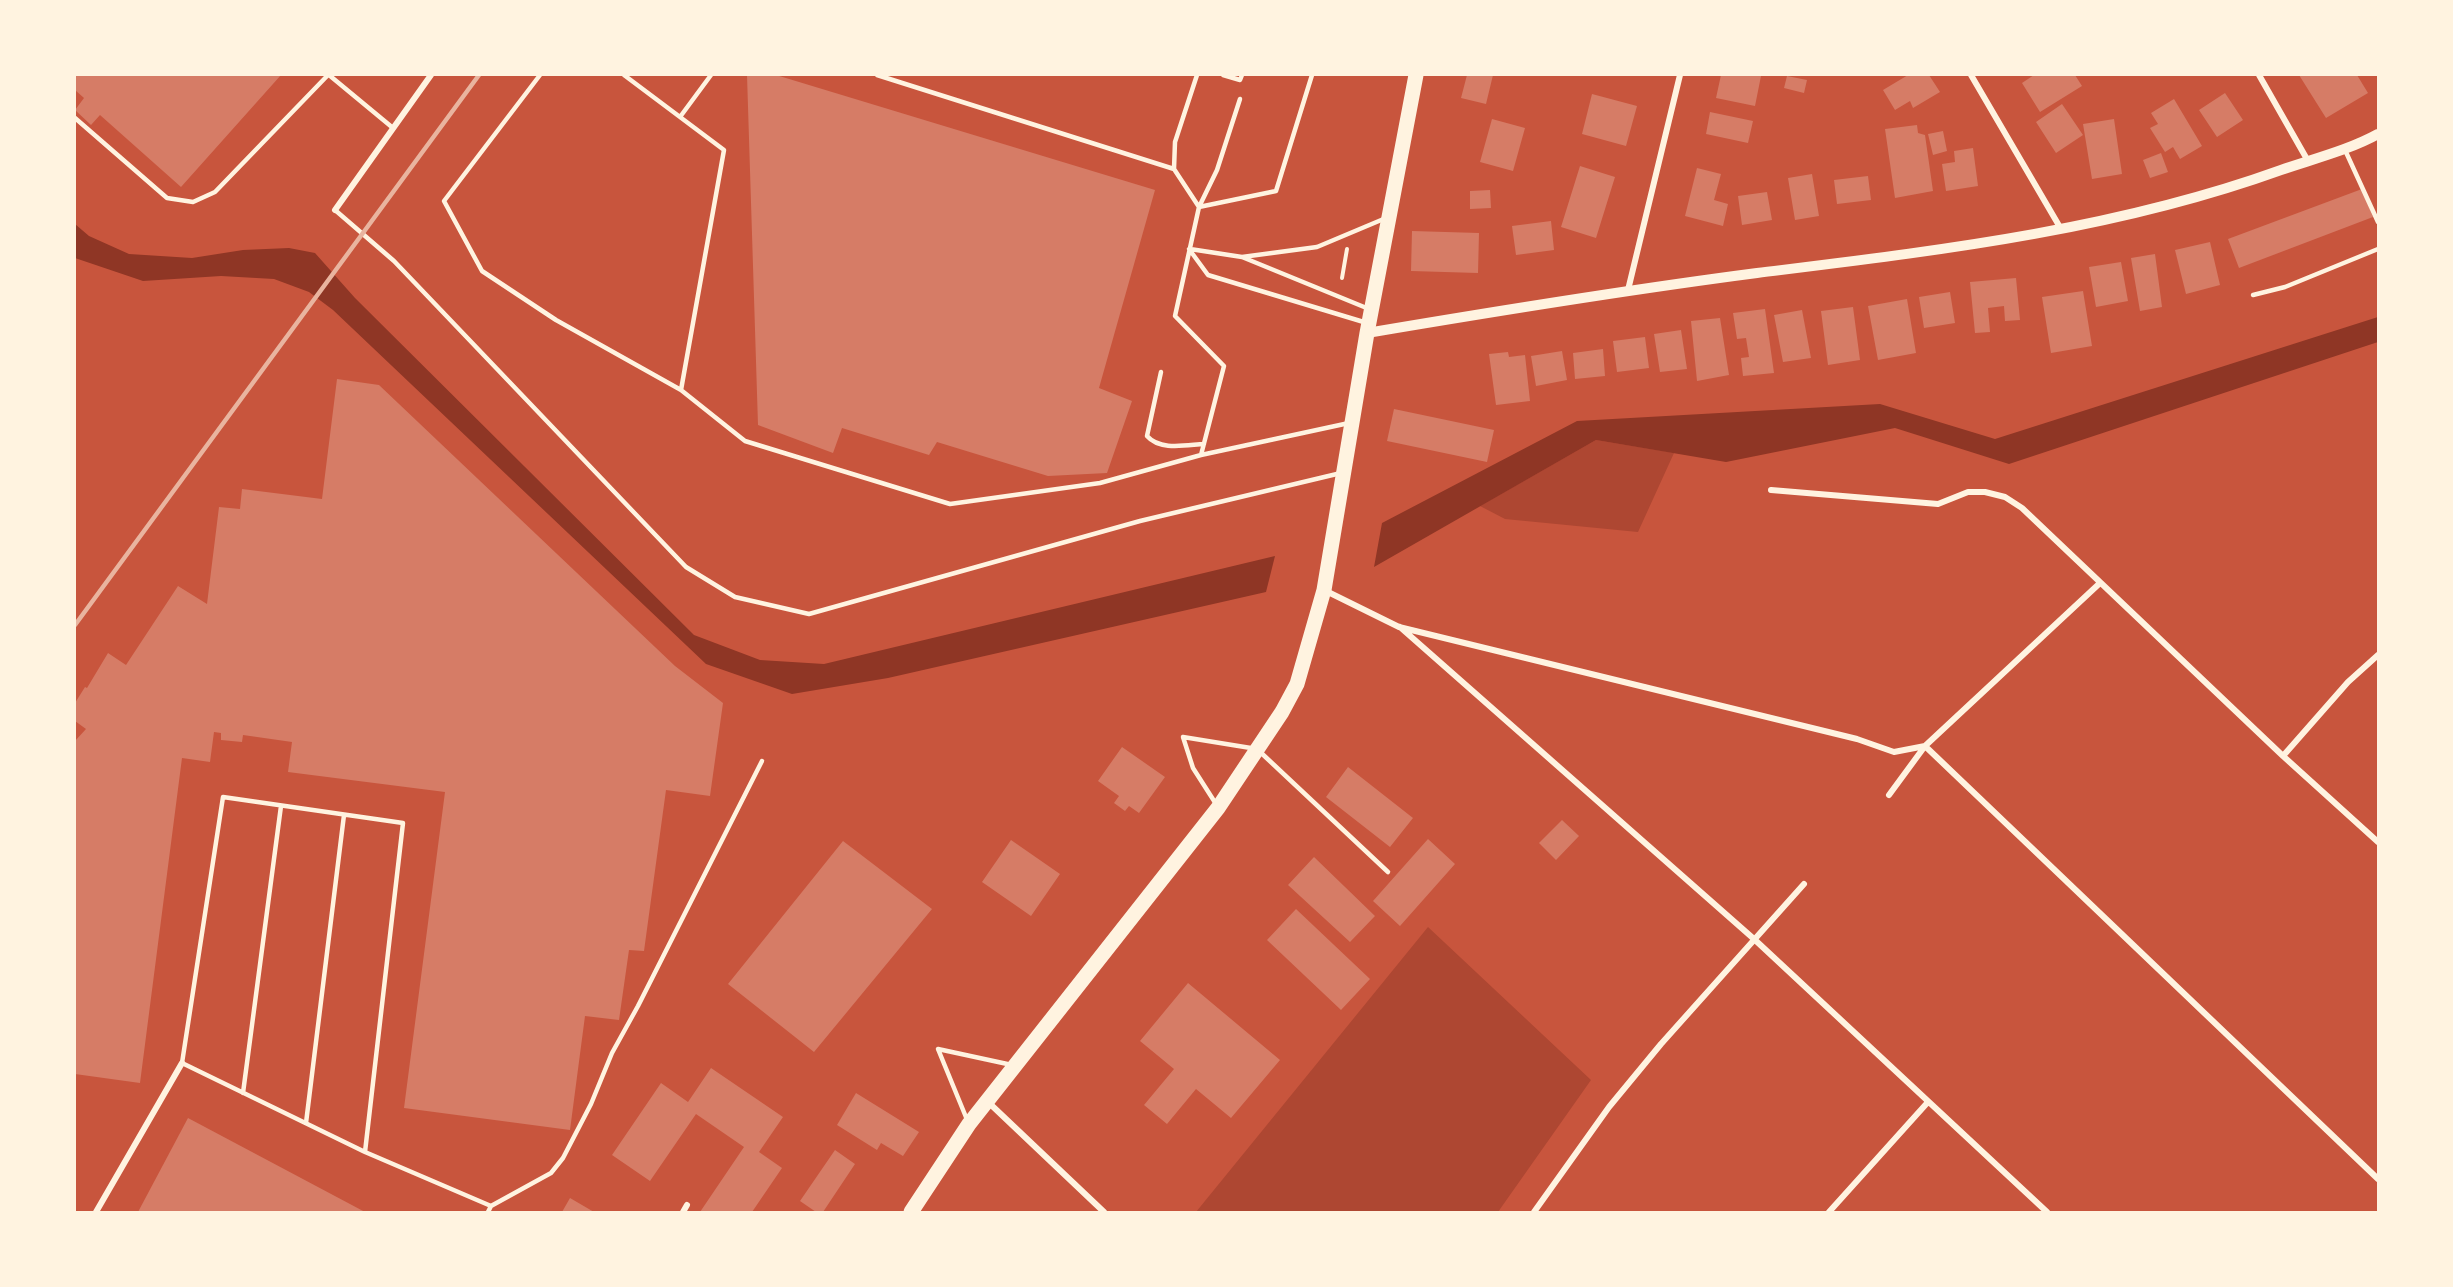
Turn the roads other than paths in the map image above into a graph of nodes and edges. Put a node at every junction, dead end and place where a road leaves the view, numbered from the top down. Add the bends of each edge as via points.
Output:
1 (328, 75) edge
2 (431, 75) edge
3 (540, 75) edge
4 (624, 75) edge
5 (711, 75) edge
6 (877, 75) edge
7 (1197, 75) edge
8 (1223, 75) edge
9 (1242, 75) edge
10 (1312, 75) edge
11 (1416, 75) edge
12 (1680, 75) edge
13 (1971, 75) edge
14 (2259, 75) edge
15 (1240, 99) dead end
16 (680, 117) junction
17 (75, 118) edge
18 (393, 128) junction
19 (2378, 134) edge
20 (2344, 148) junction
21 (2308, 161) junction
22 (1174, 168) junction
23 (1199, 207) junction
24 (335, 210) joint
25 (1389, 217) junction
26 (2378, 222) edge
27 (2062, 230) junction
28 (1189, 249) junction
29 (2378, 249) edge
30 (1242, 257) junction
31 (1628, 290) junction
32 (2253, 295) dead end
33 (1369, 322) junction
34 (1161, 372) dead end
35 (681, 390) junction
36 (1352, 423) junction
37 (1204, 444) junction
38 (1201, 455) junction
39 (1343, 473) junction
40 (1771, 490) dead end
41 (2100, 583) junction
42 (1324, 590) junction
43 (1399, 627) junction
44 (2378, 655) edge
45 (1925, 746) junction
46 (1257, 749) junction
47 (2283, 756) junction
48 (762, 761) dead end
49 (1889, 795) dead end
50 (281, 806) junction
51 (1218, 808) junction
52 (344, 815) junction
53 (2378, 842) edge
54 (1388, 872) dead end
55 (1804, 884) dead end
56 (1754, 939) junction
57 (182, 1063) junction
58 (1014, 1065) junction
59 (243, 1093) junction
60 (987, 1101) junction
61 (1928, 1102) junction
62 (306, 1123) junction
63 (969, 1124) junction
64 (365, 1152) junction
65 (2378, 1179) edge
66 (687, 1205) dead end
67 (491, 1206) junction
68 (96, 1212) edge
69 (488, 1212) edge
70 (683, 1212) edge
71 (911, 1212) edge
72 (1104, 1212) edge
73 (1534, 1212) edge
74 (1828, 1212) edge
75 (2047, 1212) edge

1 - 17 lane via 215,192 193,202 166,198
1 - 18 lane
2 - 18 street
3 - 35 lane via 444,201 482,272 556,320
4 - 16 lane
5 - 16 lane
6 - 22 lane
7 - 22 lane via 1175,142
8 - 9 lane via 1240,80
10 - 23 lane via 1276,191
11 - 25 main road
12 - 31 street
13 - 27 street
14 - 21 street
15 - 23 lane via 1217,170
16 - 35 lane via 724,150
18 - 24 street
19 - 20 street
20 - 21 street
20 - 26 lane
21 - 27 street via 2167,206
22 - 23 lane
23 - 28 lane
24 - 39 lane via 394,261 686,567 735,597 809,614 1140,521
25 - 30 lane via 1317,247
25 - 33 main road
27 - 31 street
28 - 30 lane
28 - 33 lane via 1208,275
28 - 37 lane via 1175,316 1224,366
29 - 32 lane via 2285,287
30 - 33 lane
31 - 33 street
33 - 36 main road
34 - 37 lane via 1147,436 1172,446
35 - 38 lane via 745,441 950,504 1100,483
36 - 38 lane
36 - 39 main road
37 - 38 lane
39 - 42 main road
40 - 41 street via 1938,504 1968,492 2005,497 2022,508
41 - 45 street
41 - 47 street
42 - 43 street
42 - 46 main road via 1296,684
43 - 45 street via 1857,739 1894,752
43 - 56 street
44 - 47 street via 2348,682
45 - 49 street
45 - 65 street
46 - 51 main road
46 - 51 lane via 1183,737 1193,768
46 - 54 lane
47 - 53 street
48 - 67 lane via 612,1053 563,1158 551,1173
50 - 52 lane
50 - 57 lane via 223,797
50 - 59 lane
51 - 58 main road
52 - 62 lane
52 - 64 lane via 403,824
55 - 56 street
56 - 61 street
56 - 73 street via 1609,1107
57 - 59 lane
57 - 68 street
58 - 60 main road
58 - 63 lane via 938,1049
59 - 62 lane
60 - 63 main road
60 - 72 street
61 - 74 street
61 - 75 street
62 - 64 lane
63 - 71 main road
64 - 67 lane
66 - 70 street
67 - 69 lane

